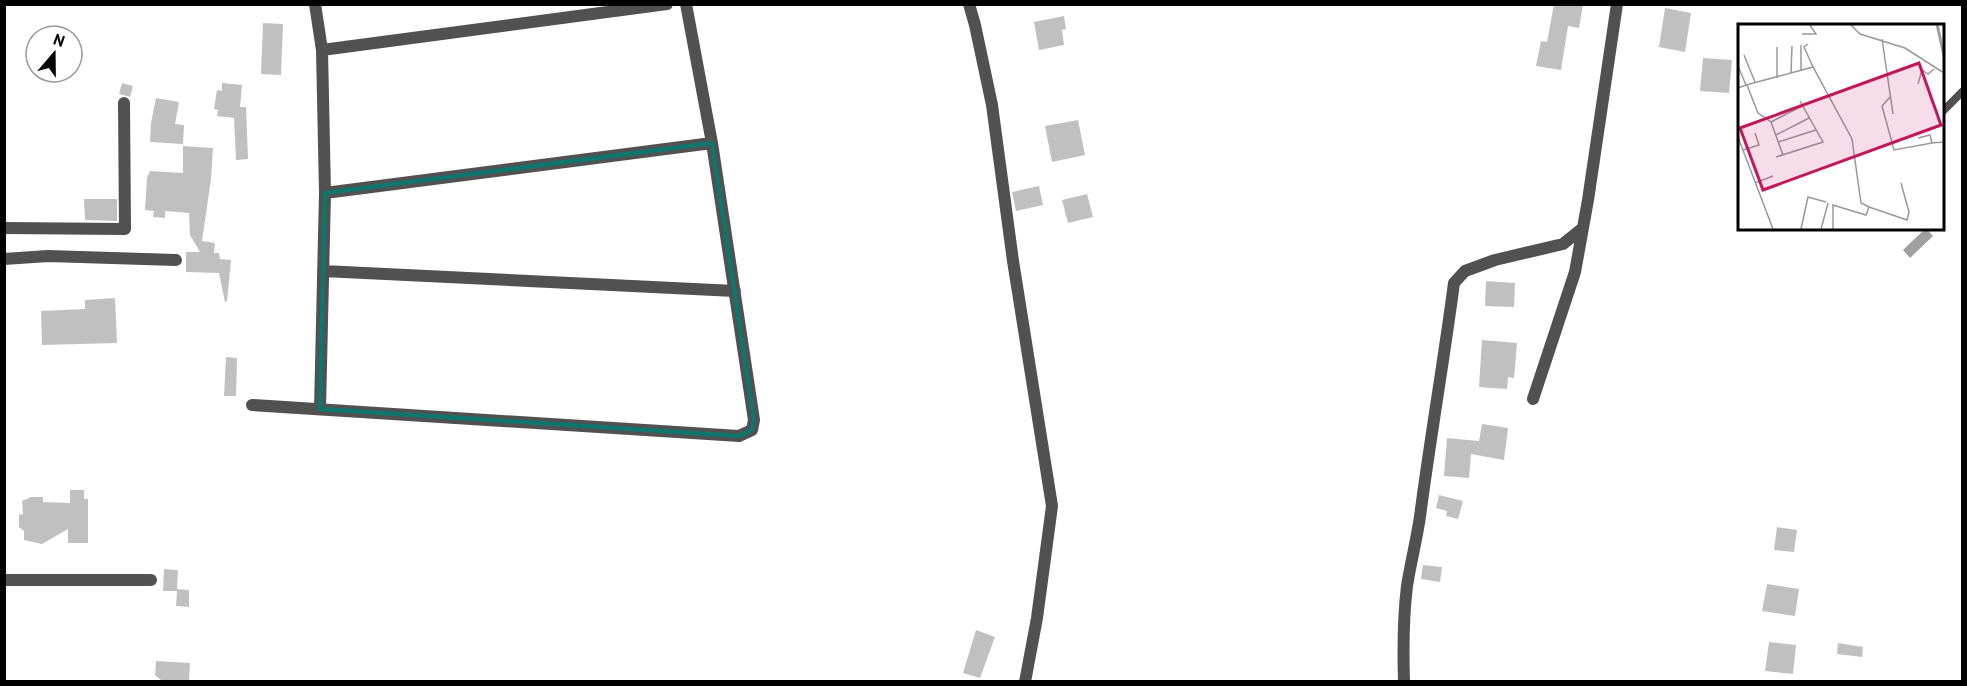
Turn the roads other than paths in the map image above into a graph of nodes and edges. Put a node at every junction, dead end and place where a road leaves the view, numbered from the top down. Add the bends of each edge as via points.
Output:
1 (315, 4) edge
2 (667, 4) edge
3 (686, 4) edge
4 (969, 4) edge
5 (1617, 4) edge
6 (322, 50) junction
7 (1962, 92) edge
8 (124, 103) dead end
9 (1943, 110) edge
10 (712, 143) junction
11 (325, 193) junction
12 (4, 228) edge
13 (1583, 228) junction
14 (4, 259) edge
15 (176, 260) dead end
16 (324, 272) junction
17 (735, 291) junction
18 (1533, 399) dead end
19 (252, 405) dead end
20 (320, 409) junction
21 (4, 580) edge
22 (151, 580) dead end
23 (1025, 681) edge
24 (1404, 681) edge

1 - 6 street
2 - 6 street
3 - 10 street
4 - 23 street via 992,105 1052,506
5 - 13 street
6 - 11 street
7 - 9 lane
8 - 12 street via 125,229
10 - 11 street
10 - 17 street
11 - 16 street
13 - 18 street via 1575,272
13 - 24 street via 1563,244 1465,271 1454,284 1407,587
14 - 15 street via 48,256
16 - 17 street
16 - 20 street
17 - 20 street via 754,420 752,430 739,436
19 - 20 street
21 - 22 street

